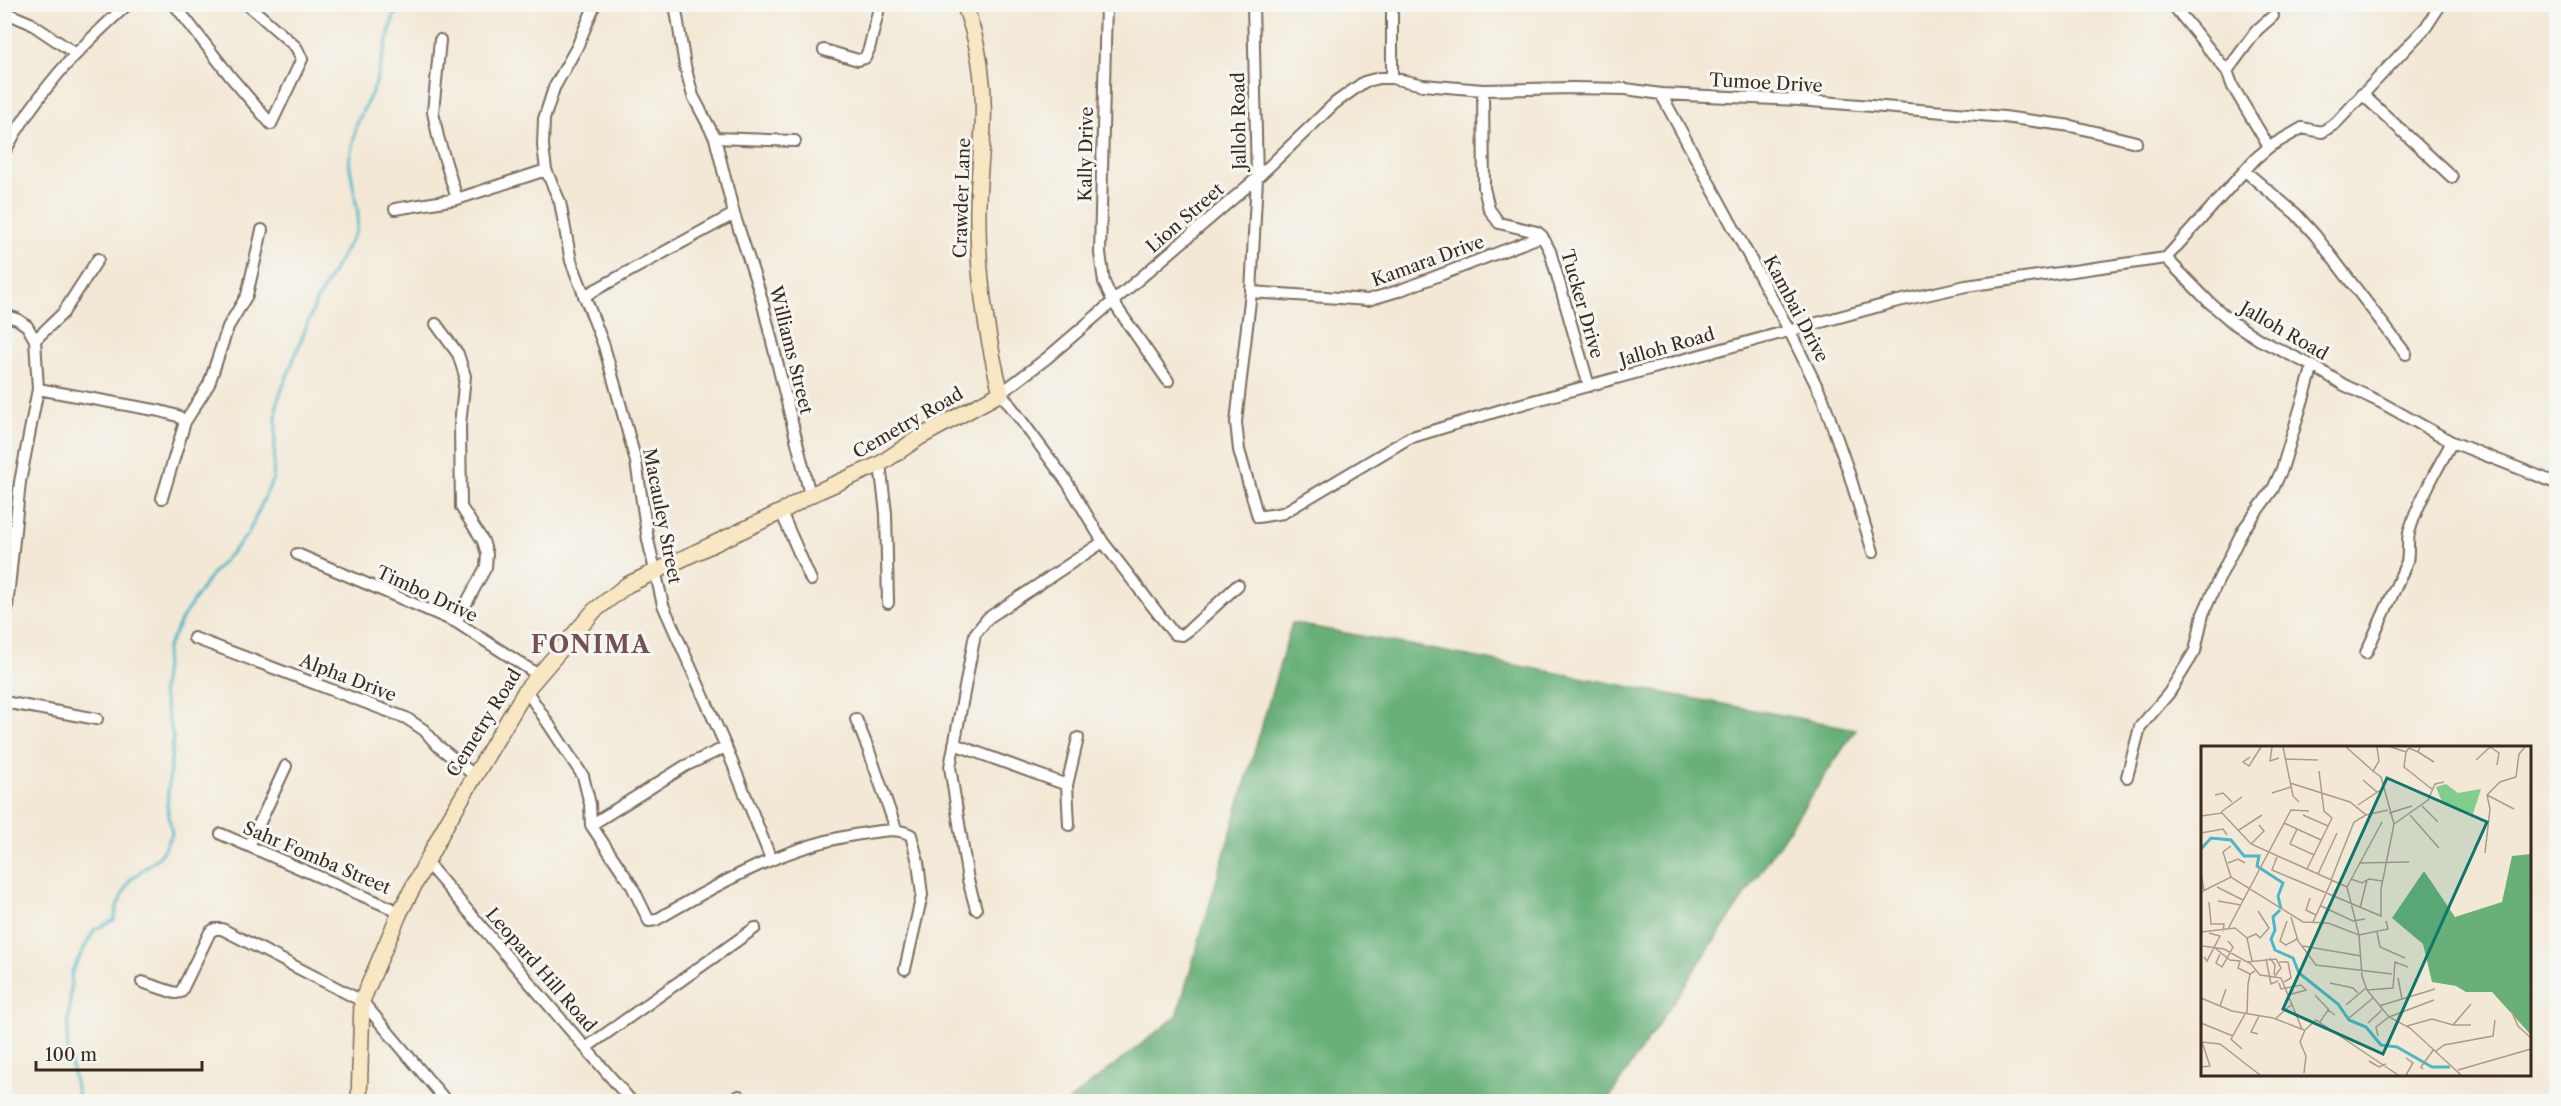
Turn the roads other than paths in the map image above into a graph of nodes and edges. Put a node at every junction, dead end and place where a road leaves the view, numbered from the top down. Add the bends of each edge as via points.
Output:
1 (128, 4) edge
2 (174, 4) edge
3 (248, 4) edge
4 (595, 4) edge
5 (675, 4) edge
6 (880, 4) edge
7 (964, 4) edge
8 (1106, 4) edge
9 (1253, 4) edge
10 (1392, 4) edge
11 (2172, 4) edge
12 (2440, 4) edge
13 (4, 12) edge
14 (2273, 16) dead end
15 (440, 40) dead end
16 (824, 50) dead end
17 (76, 54) junction
18 (2227, 71) junction
19 (1392, 78) junction
20 (1483, 90) junction
21 (1661, 94) junction
22 (2362, 94) junction
23 (715, 138) junction
24 (795, 141) dead end
25 (2136, 142) dead end
26 (2269, 147) junction
27 (4, 153) edge
28 (546, 170) junction
29 (2245, 171) junction
30 (2452, 177) dead end
31 (1257, 178) junction
32 (458, 200) junction
33 (395, 209) dead end
34 (734, 214) junction
35 (262, 230) dead end
36 (1542, 236) junction
37 (2166, 258) junction
38 (98, 259) dead end
39 (1251, 292) junction
40 (584, 296) junction
41 (1113, 302) junction
42 (4, 315) edge
43 (436, 324) dead end
44 (1789, 330) junction
45 (35, 340) junction
46 (2406, 354) dead end
47 (2313, 366) junction
48 (1168, 381) dead end
49 (1589, 386) junction
50 (38, 389) junction
51 (1001, 393) junction
52 (184, 422) junction
53 (2452, 442) junction
54 (880, 464) junction
55 (2556, 483) edge
56 (810, 495) junction
57 (162, 498) dead end
58 (781, 512) junction
59 (1103, 542) junction
60 (1873, 552) dead end
61 (297, 554) dead end
62 (655, 571) junction
63 (811, 580) dead end
64 (1238, 585) dead end
65 (888, 603) dead end
66 (456, 622) junction
67 (4, 636) edge
68 (194, 638) dead end
69 (2366, 653) dead end
70 (537, 674) junction
71 (526, 690) junction
72 (4, 702) edge
73 (97, 719) dead end
74 (856, 719) dead end
75 (1078, 738) dead end
76 (954, 744) junction
77 (726, 747) junction
78 (286, 766) dead end
79 (474, 775) junction
80 (2127, 777) dead end
81 (1067, 785) junction
82 (591, 825) junction
83 (1069, 825) dead end
84 (896, 829) junction
85 (221, 834) dead end
86 (249, 846) junction
87 (771, 859) junction
88 (426, 862) junction
89 (976, 909) dead end
90 (400, 912) junction
91 (755, 928) dead end
92 (905, 969) dead end
93 (142, 982) dead end
94 (362, 1001) junction
95 (587, 1047) junction
96 (359, 1101) edge
97 (447, 1101) edge
98 (632, 1101) edge

1 - 17 street
2 - 3 street via 271,124 302,59 296,47
4 - 28 street, Macauley Street via 554,88 544,119
5 - 23 street, Williams Street via 693,96
6 - 16 street via 865,58 858,60
7 - 51 street, Crawder Lane via 983,90 978,206 981,298
8 - 41 street, Kally Drive via 1100,253 1104,282
9 - 31 street, Jalloh Road
10 - 19 street
11 - 18 street
12 - 22 street via 2426,27
13 - 17 street via 30,23
14 - 18 street via 2257,30
15 - 32 street via 433,112
17 - 27 street via 32,105
18 - 26 street
19 - 20 street, Tumoe Drive
19 - 31 street, Lion Street via 1371,80 1353,89
20 - 21 street, Tumoe Drive via 1626,89
20 - 36 street, Tucker Drive via 1484,188 1489,208 1499,223
21 - 25 street, Tumoe Drive via 1799,100 2004,117 2071,126
21 - 44 street, Kambai Drive
22 - 26 street via 2330,129 2322,132 2302,128
22 - 30 street
23 - 24 street
23 - 34 street, Williams Street
26 - 29 street
28 - 32 street
28 - 40 street, Macauley Street via 560,202 571,261
29 - 37 street
29 - 46 street via 2315,235
31 - 39 street, Jalloh Road
31 - 41 street, Lion Street
32 - 33 street
34 - 40 street
34 - 56 street, Williams Street via 760,293
35 - 52 street via 247,295 228,327 209,384
36 - 39 street, Kamara Drive via 1368,300
36 - 49 street, Tucker Drive via 1558,271
37 - 44 street, Jalloh Road via 1966,286
37 - 47 street, Jalloh Road via 2232,322
38 - 45 street via 63,313
39 - 49 street, Jalloh Road via 1236,436 1258,517 1283,513 1409,438
40 - 62 street, Macauley Street via 604,346 636,462
41 - 48 street, Kally Drive
41 - 51 street, Lion Street
42 - 45 street via 27,326
43 - 66 street via 458,354 465,376 460,425 461,507 487,554 486,567
44 - 49 street, Jalloh Road
44 - 60 street, Kambai Drive via 1823,399
45 - 50 street
47 - 53 street, Jalloh Road
47 - 80 street via 2273,489 2243,530 2215,587 2203,614 2195,651 2169,693 2140,727
50 - 52 street via 160,411
50 - 67 street via 20,482
51 - 54 street, Cemetry Road via 920,437
51 - 59 street via 1067,482
52 - 57 street
53 - 55 street, Jalloh Road
53 - 69 street via 2408,535 2407,562
54 - 56 street, Cemetry Road
54 - 65 street via 886,513
56 - 58 street, Cemetry Road
58 - 62 street, Cemetry Road
58 - 63 street
59 - 64 street via 1173,634 1182,635 1189,630
59 - 76 street via 988,618 975,634
61 - 66 street, Timbo Drive
62 - 70 street, Cemetry Road via 627,585 594,611
62 - 77 street, Macauley Street via 663,605
66 - 70 street, Timbo Drive
68 - 79 street, Alpha Drive via 406,718
70 - 71 street, Cemetry Road
71 - 79 street, Cemetry Road
71 - 82 street via 583,776
72 - 73 street
74 - 84 street
75 - 81 street
76 - 81 street
76 - 89 street via 950,767
77 - 82 street via 685,766
77 - 87 street, Macauley Street
78 - 86 street
79 - 88 street, Cemetry Road
81 - 83 street
82 - 87 street via 632,886 649,921
84 - 87 street via 852,835
84 - 92 street via 911,835 922,895
85 - 86 street, Sahr Fomba Street
86 - 90 street, Sahr Fomba Street
88 - 90 street, Cemetry Road
88 - 95 street, Leopard Hill Road
90 - 94 street, Cemetry Road
91 - 95 street
93 - 94 street via 181,992 210,932 222,929
94 - 96 street, Cemetry Road
94 - 97 street
95 - 98 street, Leopard Hill Road

